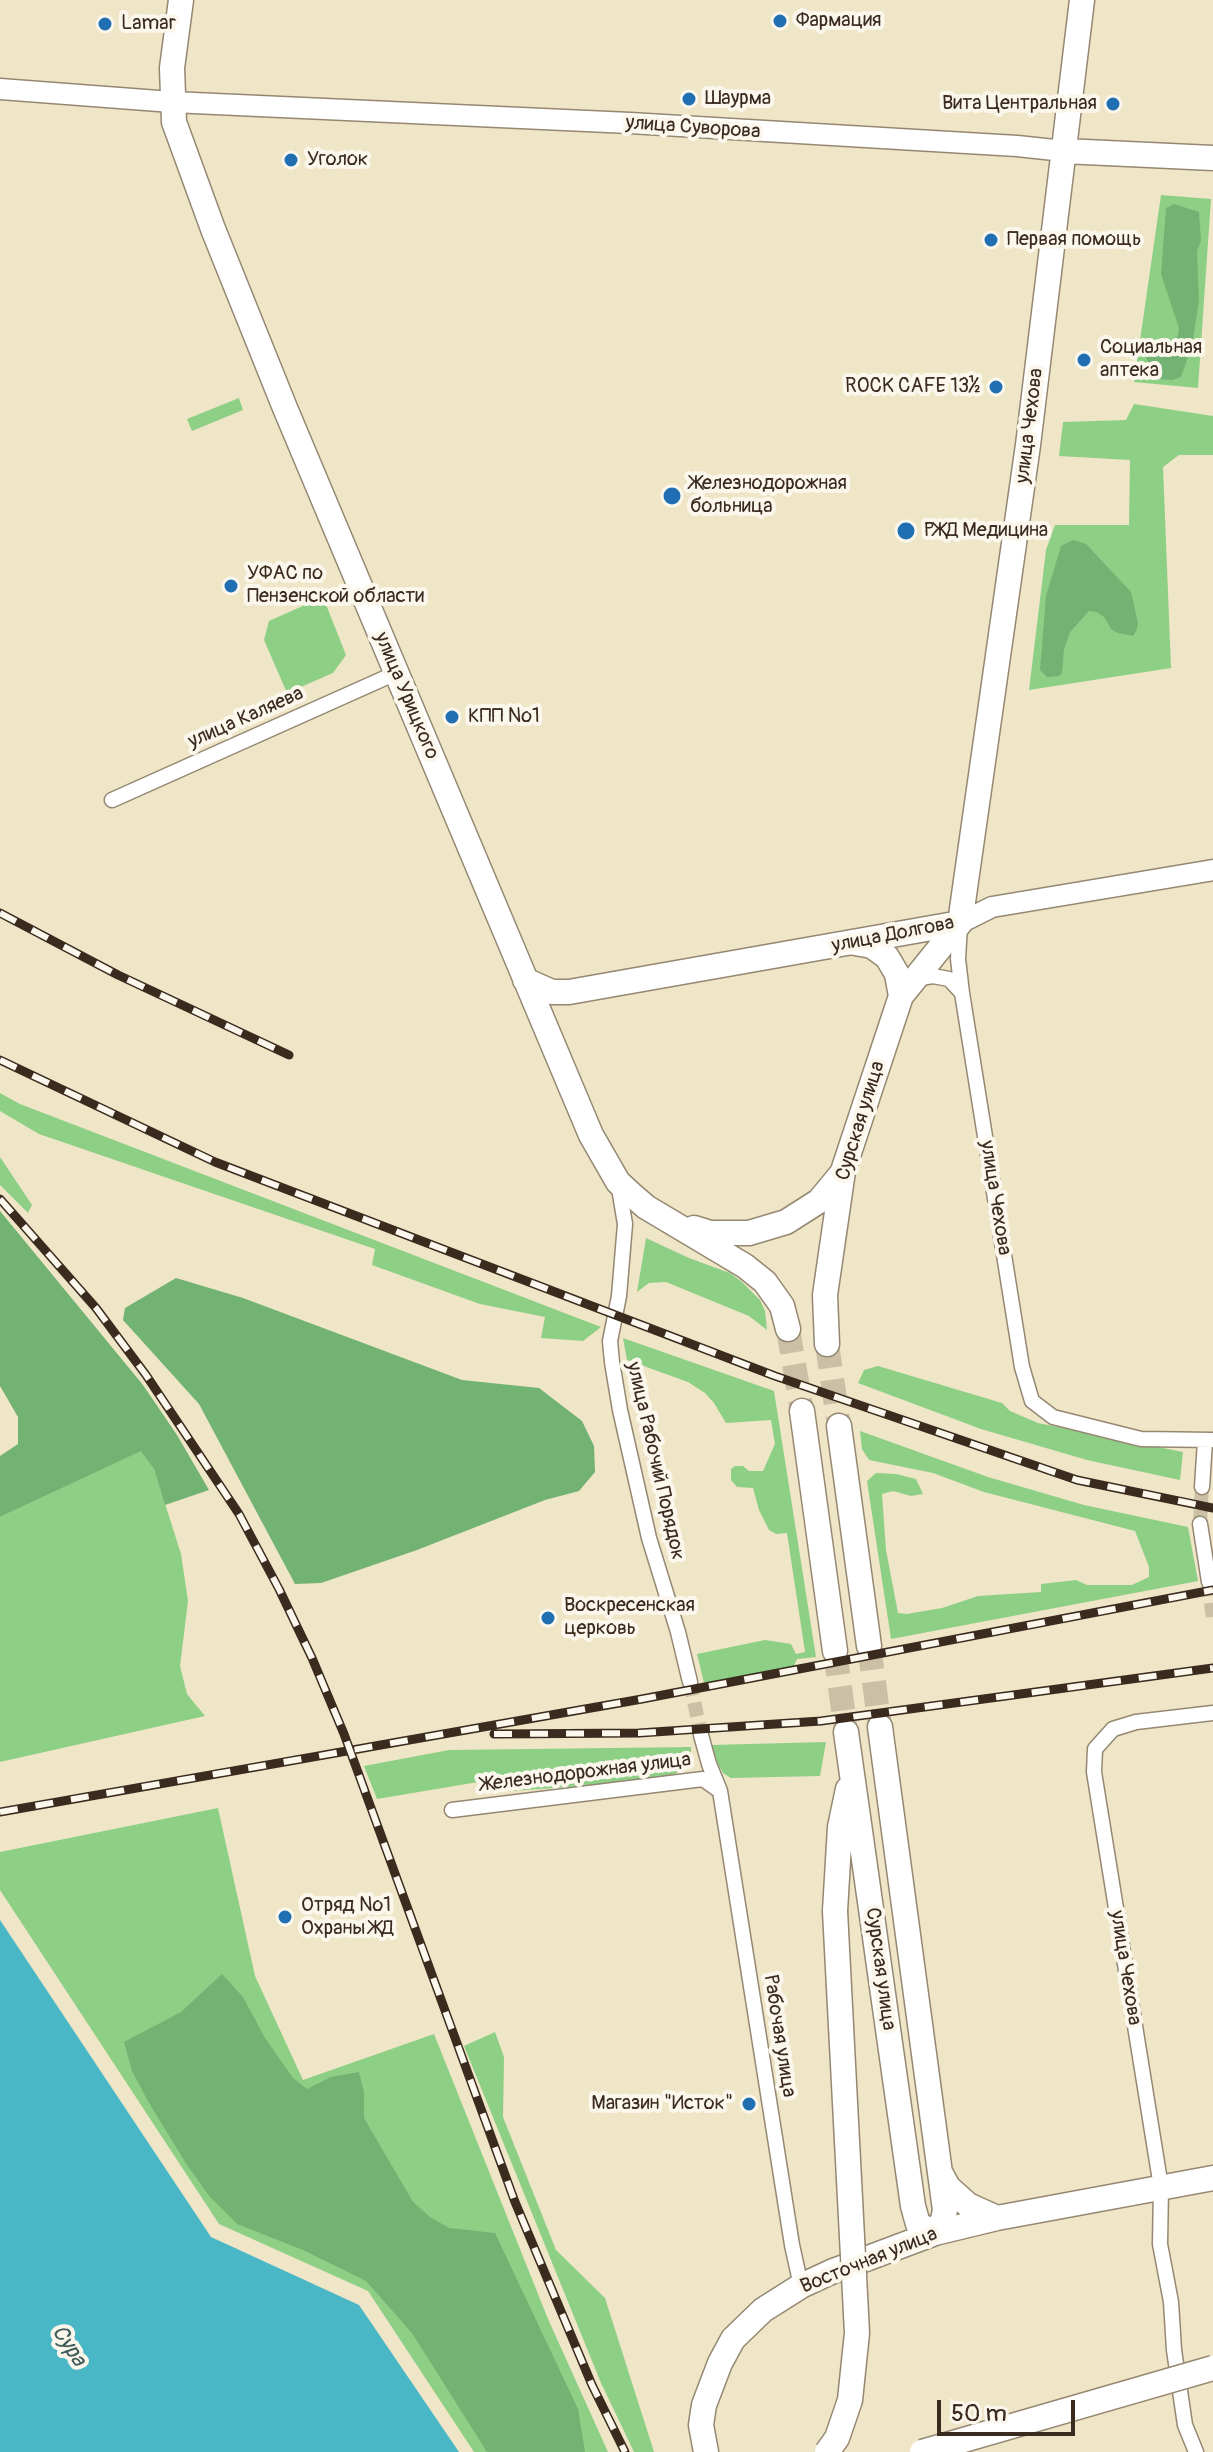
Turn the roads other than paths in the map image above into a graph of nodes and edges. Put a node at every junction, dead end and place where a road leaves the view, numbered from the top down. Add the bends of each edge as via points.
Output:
1 (181, 0) edge
2 (1082, 0) edge
3 (0, 89) edge
4 (172, 102) junction
5 (1064, 151) junction
6 (1213, 158) edge
7 (396, 673) junction
8 (112, 800) dead end
9 (1213, 870) edge
10 (960, 923) junction
11 (853, 943) junction
12 (525, 980) junction
13 (907, 988) junction
14 (569, 992) junction
15 (962, 993) junction
16 (548, 1034) junction
17 (843, 1171) junction
18 (618, 1182) junction
19 (673, 1221) junction
20 (788, 1329) tunnel mouth
21 (827, 1344) tunnel mouth
22 (802, 1411) tunnel mouth
23 (839, 1426) tunnel mouth
24 (1209, 1441) edge
25 (1202, 1487) tunnel mouth
26 (1200, 1524) tunnel mouth
27 (1209, 1582) dead end
28 (869, 1646) tunnel mouth
29 (835, 1651) tunnel mouth
30 (690, 1682) tunnel mouth
31 (1213, 1713) edge
32 (880, 1727) tunnel mouth
33 (846, 1732) tunnel mouth
34 (701, 1735) tunnel mouth
35 (852, 1771) junction
36 (720, 1791) junction
37 (452, 1810) dead end
38 (940, 2172) junction
39 (1213, 2178) edge
40 (1161, 2187) junction
41 (913, 2206) junction
42 (997, 2218) junction
43 (935, 2233) junction
44 (895, 2249) junction
45 (801, 2286) junction
46 (1213, 2368) edge
47 (706, 2452) edge
48 (827, 2452) edge
49 (922, 2452) edge
50 (1196, 2452) edge

1 - 4 main road, улица Урицкого
2 - 5 main road, улица Чехова
3 - 4 main road, улица Суворова
4 - 5 main road, улица Суворова via 630,123
4 - 7 main road, улица Урицкого via 174,122 213,229
5 - 6 main road, улица Суворова
5 - 10 main road, улица Чехова
7 - 8 street, улица Каляева
7 - 12 main road, улица Урицкого
9 - 10 main road, улица Долгова via 992,907
10 - 11 main road, улица Долгова
10 - 13 main road, Сурская улица
10 - 15 street, улица Чехова
11 - 13 main road via 872,946 887,957
11 - 14 main road, улица Долгова
12 - 14 main road, улица Долгова via 552,992
12 - 16 main road, улица Урицкого
13 - 15 street via 933,976 949,979
13 - 17 main road, Сурская улица
14 - 16 main road via 551,1009
15 - 24 street, улица Чехова via 1022,1367 1032,1401 1053,1417 1141,1439
16 - 18 main road, улица Урицкого via 591,1135
17 - 19 main road via 819,1201 786,1222 761,1230 710,1233
17 - 21 main road, Сурская улица via 825,1295
18 - 19 main road, улица Урицкого via 646,1207
18 - 30 street, улица Рабочий Порядок via 625,1224 610,1341 649,1538
19 - 20 main road via 765,1282 782,1306
22 - 29 main road
23 - 28 main road
24 - 25 street
26 - 27 street
31 - 40 street, улица Чехова via 1113,1729 1095,1749 1095,1784
32 - 38 main road, Сурская улица
33 - 35 main road, Сурская улица
34 - 36 street, Рабочая улица
35 - 41 main road, Сурская улица
35 - 48 main road, bridge via 840,1827 835,1911 857,2333 850,2400
36 - 37 street, Железнодорожная улица via 703,1779
36 - 45 street, Рабочая улица
38 - 42 main road via 968,2205
38 - 43 main road, Сурская улица via 945,2210
39 - 40 main road
40 - 42 main road
40 - 50 street, улица Чехова via 1160,2244 1185,2425
41 - 43 main road via 918,2224
41 - 44 main road, Сурская улица via 908,2229
42 - 43 main road, Восточная улица
43 - 44 main road, Восточная улица
44 - 45 main road, Восточная улица
45 - 47 main road, Восточная улица via 763,2310 733,2339 704,2405
46 - 49 main road, bridge

